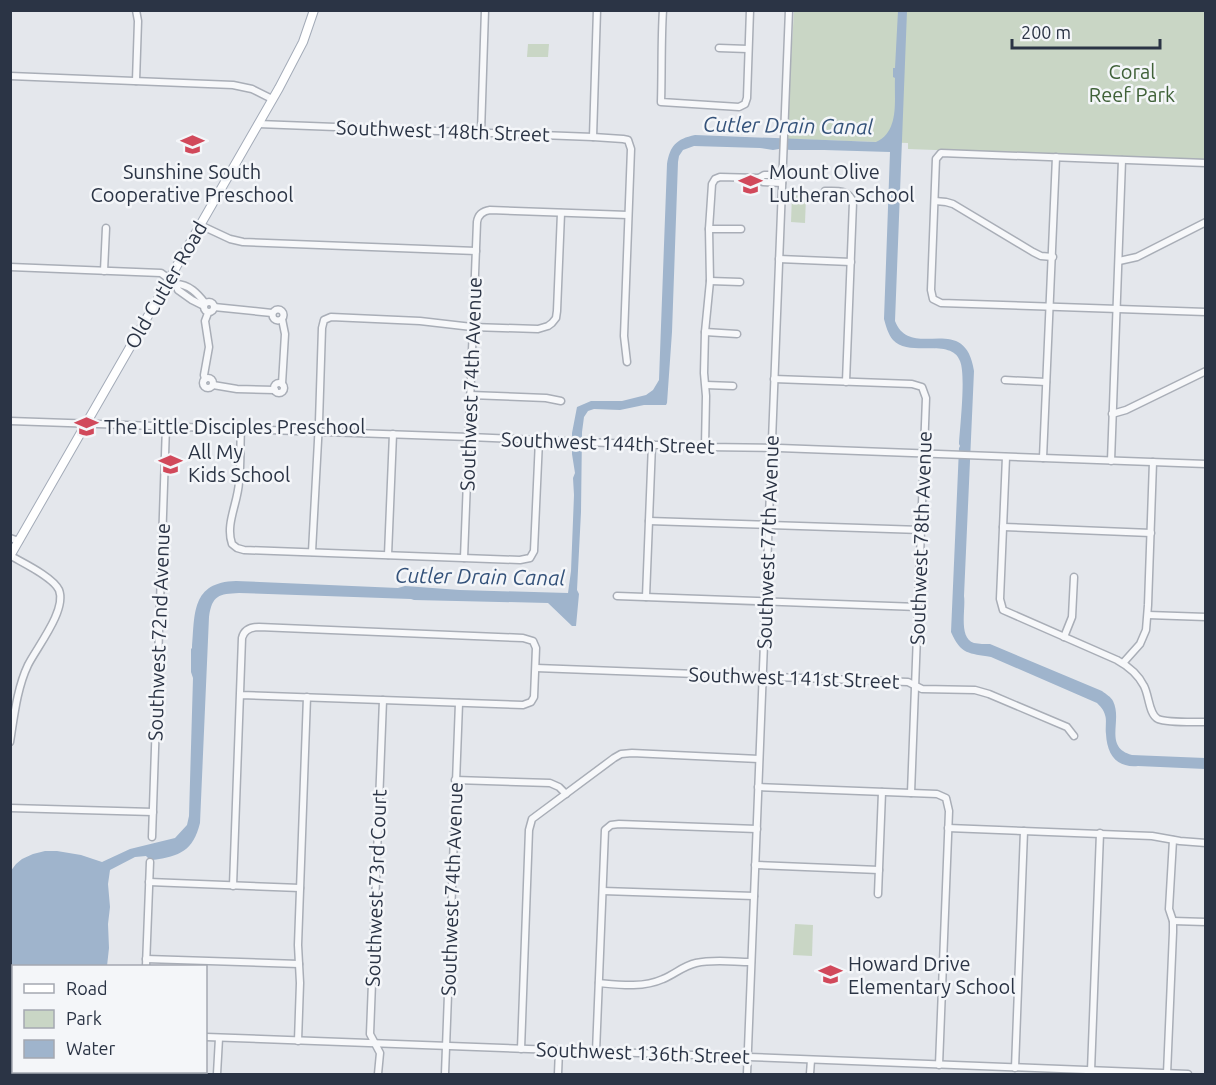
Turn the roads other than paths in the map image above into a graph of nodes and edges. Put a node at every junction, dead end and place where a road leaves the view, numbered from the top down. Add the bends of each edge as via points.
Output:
1 (136, 10) edge
2 (314, 10) edge
3 (485, 10) edge
4 (597, 10) edge
5 (663, 10) edge
6 (750, 10) edge
7 (789, 10) edge
8 (719, 48) dead end
9 (748, 49) junction
10 (10, 76) edge
11 (136, 81) junction
12 (272, 99) junction
13 (258, 124) junction
14 (481, 132) junction
15 (593, 137) junction
16 (1056, 157) junction
17 (1122, 160) junction
18 (1206, 162) edge
19 (782, 175) junction
20 (759, 178) junction
21 (782, 183) junction
22 (825, 191) dead end
23 (935, 201) junction
24 (561, 213) junction
25 (628, 215) junction
26 (1206, 222) edge
27 (200, 225) junction
28 (106, 228) dead end
29 (709, 229) junction
30 (741, 230) dead end
31 (476, 251) junction
32 (1053, 257) junction
33 (778, 259) junction
34 (1119, 261) junction
35 (851, 262) junction
36 (10, 267) edge
37 (104, 271) junction
38 (710, 281) junction
39 (173, 282) junction
40 (740, 282) dead end
41 (206, 307) junction
42 (1049, 307) junction
43 (1117, 310) junction
44 (1206, 312) edge
45 (472, 327) junction
46 (705, 332) junction
47 (737, 334) dead end
48 (627, 362) dead end
49 (1206, 371) edge
50 (774, 379) junction
51 (1005, 380) dead end
52 (846, 382) junction
53 (1046, 382) junction
54 (706, 385) junction
55 (733, 386) dead end
56 (470, 395) junction
57 (561, 401) dead end
58 (1112, 414) junction
59 (10, 421) edge
60 (86, 424) junction
61 (166, 426) junction
62 (241, 429) junction
63 (318, 431) junction
64 (393, 435) junction
65 (469, 437) junction
66 (539, 440) junction
67 (652, 444) junction
68 (705, 447) junction
69 (772, 448) junction
70 (924, 454) junction
71 (1006, 457) junction
72 (1043, 458) junction
73 (1111, 461) junction
74 (1153, 462) junction
75 (1206, 464) edge
76 (649, 521) junction
77 (768, 525) junction
78 (1003, 527) junction
79 (921, 530) junction
80 (1151, 532) junction
81 (10, 538) edge
82 (19, 541) junction
83 (312, 552) junction
84 (388, 555) junction
85 (11, 556) edge
86 (464, 558) junction
87 (1074, 577) dead end
88 (617, 596) dead end
89 (646, 597) junction
90 (765, 601) junction
91 (918, 607) junction
92 (1148, 615) junction
93 (1206, 617) edge
94 (1064, 637) junction
95 (1123, 663) junction
96 (536, 668) junction
97 (763, 677) junction
98 (915, 686) junction
99 (240, 695) junction
100 (307, 698) junction
101 (383, 700) junction
102 (459, 703) junction
103 (12, 719) edge
104 (1206, 722) edge
105 (1074, 736) dead end
106 (10, 742) edge
107 (759, 759) junction
108 (455, 780) junction
109 (758, 787) junction
110 (882, 792) junction
111 (911, 793) junction
112 (566, 794) junction
113 (10, 808) edge
114 (153, 812) junction
115 (948, 828) junction
116 (757, 829) junction
117 (1024, 831) junction
118 (1100, 834) junction
119 (152, 837) dead end
120 (1173, 840) junction
121 (1206, 843) edge
122 (150, 862) dead end
123 (755, 866) junction
124 (879, 870) junction
125 (149, 882) junction
126 (233, 886) junction
127 (300, 888) junction
128 (603, 891) junction
129 (878, 894) dead end
130 (754, 896) junction
131 (1173, 921) junction
132 (1206, 922) edge
133 (146, 959) junction
134 (752, 962) junction
135 (299, 964) junction
136 (146, 965) edge
137 (599, 984) junction
138 (207, 1037) edge
139 (219, 1038) junction
140 (298, 1041) junction
141 (376, 1044) junction
142 (446, 1046) junction
143 (521, 1049) junction
144 (559, 1050) junction
145 (596, 1052) junction
146 (748, 1056) junction
147 (811, 1060) junction
148 (939, 1065) junction
149 (1015, 1068) junction
150 (1091, 1071) junction
151 (1053, 1072) edge
152 (217, 1074) edge
153 (378, 1074) edge
154 (444, 1074) edge
155 (558, 1074) edge
156 (747, 1074) edge
157 (810, 1074) edge
158 (1167, 1074) edge
159 (1188, 1074) edge

1 - 11 street
2 - 12 main road, Old Cutler Road
3 - 14 street
4 - 15 street
5 - 9 street via 661,102 739,107 745,104
6 - 9 street
7 - 19 street, Southwest 77th Avenue
8 - 9 street
10 - 11 street
11 - 12 street via 238,85
12 - 13 main road, Old Cutler Road
13 - 14 street, Southwest 148th Street
13 - 27 main road, Old Cutler Road
14 - 15 street, Southwest 148th Street
15 - 25 street, Southwest 148th Street via 628,140
16 - 17 street
16 - 23 street via 944,153 936,159
16 - 32 street
17 - 18 street
17 - 34 street
19 - 20 street
19 - 21 street, Southwest 77th Avenue
20 - 21 street via 763,182
20 - 29 street via 720,177 714,181
21 - 33 street, Southwest 77th Avenue
22 - 35 street via 844,192 852,199
23 - 32 street via 952,204 1033,252
23 - 42 street via 931,290 934,300
24 - 25 street
24 - 31 street, Southwest 74th Avenue via 484,212 477,220
24 - 45 street via 558,309 553,321 538,329
25 - 48 street via 624,336
26 - 34 street via 1137,257
27 - 31 street via 241,242
27 - 39 main road, Old Cutler Road
28 - 37 street
29 - 30 street
29 - 38 street
31 - 45 street, Southwest 74th Avenue
32 - 42 street
33 - 35 street
33 - 50 street, Southwest 77th Avenue
34 - 43 street
35 - 52 street
36 - 37 street
37 - 39 street via 161,273
38 - 40 street
38 - 46 street
39 - 41 street via 198,293
39 - 60 main road, Old Cutler Road
41 - 41 street via 211,303 214,307 272,313 275,320 282,319 282,384 276,384 275,390 206,387
42 - 43 street
42 - 53 street
43 - 44 street
43 - 58 street
45 - 56 street, Southwest 74th Avenue
45 - 63 street via 420,321 331,317 324,320
46 - 47 street
46 - 54 street
49 - 58 street
50 - 52 street
50 - 69 street, Southwest 77th Avenue
51 - 53 street
52 - 70 street, Southwest 78th Avenue via 922,387 926,398
53 - 72 street
54 - 55 street
54 - 68 street
56 - 57 street
56 - 65 street, Southwest 74th Avenue
58 - 73 street
59 - 60 street, Southwest 144th Street
60 - 61 street, Southwest 144th Street
60 - 82 main road, Old Cutler Road
61 - 62 street, Southwest 144th Street
61 - 114 street, Southwest 72nd Avenue
62 - 63 street, Southwest 144th Street
62 - 83 street via 239,486 231,542 244,550
63 - 64 street, Southwest 144th Street
63 - 83 street
64 - 65 street, Southwest 144th Street
64 - 84 street
65 - 66 street, Southwest 144th Street
65 - 86 street, Southwest 74th Avenue
66 - 67 street, Southwest 144th Street
66 - 86 street via 532,556 520,560
67 - 68 street, Southwest 144th Street
67 - 76 street
68 - 69 street, Southwest 144th Street
69 - 70 street, Southwest 144th Street
69 - 77 street, Southwest 77th Avenue
70 - 71 street, Southwest 144th Street
70 - 79 street, Southwest 78th Avenue
71 - 72 street, Southwest 144th Street
71 - 78 street
72 - 73 street, Southwest 144th Street
73 - 74 street, Southwest 144th Street
74 - 75 street, Southwest 144th Street
74 - 80 street
76 - 77 street
76 - 89 street
77 - 79 street
77 - 90 street, Southwest 77th Avenue
78 - 80 street
78 - 94 street via 1003,610
79 - 91 street, Southwest 78th Avenue
80 - 92 street
81 - 82 street
82 - 85 main road, Old Cutler Road
83 - 84 street
84 - 86 street
85 - 103 street via 51,580 60,596 57,612 26,670
87 - 94 street via 1072,617
88 - 89 street
89 - 90 street
90 - 91 street
90 - 97 street, Southwest 77th Avenue
91 - 98 street, Southwest 78th Avenue
92 - 93 street
92 - 95 street via 1143,639
94 - 95 street
95 - 104 street via 1144,686 1155,717
96 - 97 street, Southwest 141st Street
96 - 99 street via 537,648 533,641 523,638 259,627 243,634
96 - 102 street via 534,694 525,705
97 - 98 street, Southwest 141st Street via 908,682
97 - 107 street, Southwest 77th Avenue
98 - 105 street, Southwest 141st Street via 984,692 1067,726
98 - 111 street, Southwest 78th Avenue
99 - 100 street
99 - 126 street
100 - 101 street
100 - 127 street
101 - 102 street
101 - 141 street, Southwest 73rd Court via 370,1034
102 - 108 street, Southwest 74th Avenue
103 - 106 street
107 - 109 street, Southwest 77th Avenue
107 - 112 street via 624,754
108 - 112 street via 550,783
108 - 142 street, Southwest 74th Avenue
109 - 110 street
109 - 116 street, Southwest 77th Avenue
110 - 111 street
110 - 124 street
111 - 115 street via 944,796 949,807
112 - 143 street via 530,823
113 - 114 street
114 - 119 street, Southwest 72nd Avenue
115 - 117 street
115 - 148 street
116 - 123 street, Southwest 77th Avenue
116 - 128 street via 614,824 605,834
117 - 118 street
117 - 149 street
118 - 120 street
118 - 150 street
120 - 121 street
120 - 131 street via 1169,909
122 - 125 street
123 - 124 street
123 - 130 street, Southwest 77th Avenue
124 - 129 street
125 - 126 street
125 - 133 street
126 - 127 street
127 - 135 street
128 - 130 street
128 - 137 street
130 - 134 street, Southwest 77th Avenue
131 - 132 street
131 - 158 street
133 - 135 street
133 - 136 street
134 - 137 street via 705,961 652,983
134 - 146 street, Southwest 77th Avenue
135 - 140 street
137 - 145 street
138 - 139 street, Southwest 136th Street
139 - 140 street, Southwest 136th Street
139 - 152 street
140 - 141 street, Southwest 136th Street
141 - 142 street, Southwest 136th Street
141 - 153 street, Southwest 73rd Court via 380,1053
142 - 143 street, Southwest 136th Street
142 - 154 street, Southwest 74th Avenue
143 - 144 street, Southwest 136th Street
144 - 145 street, Southwest 136th Street
144 - 155 street
145 - 146 street, Southwest 136th Street
146 - 147 street, Southwest 136th Street
146 - 156 street, Southwest 77th Avenue
147 - 148 street, Southwest 136th Street
147 - 157 street
148 - 149 street, Southwest 136th Street
149 - 151 street, Southwest 136th Street
150 - 151 street, Southwest 136th Street
150 - 158 street, Southwest 136th Street
158 - 159 street, Southwest 136th Street

